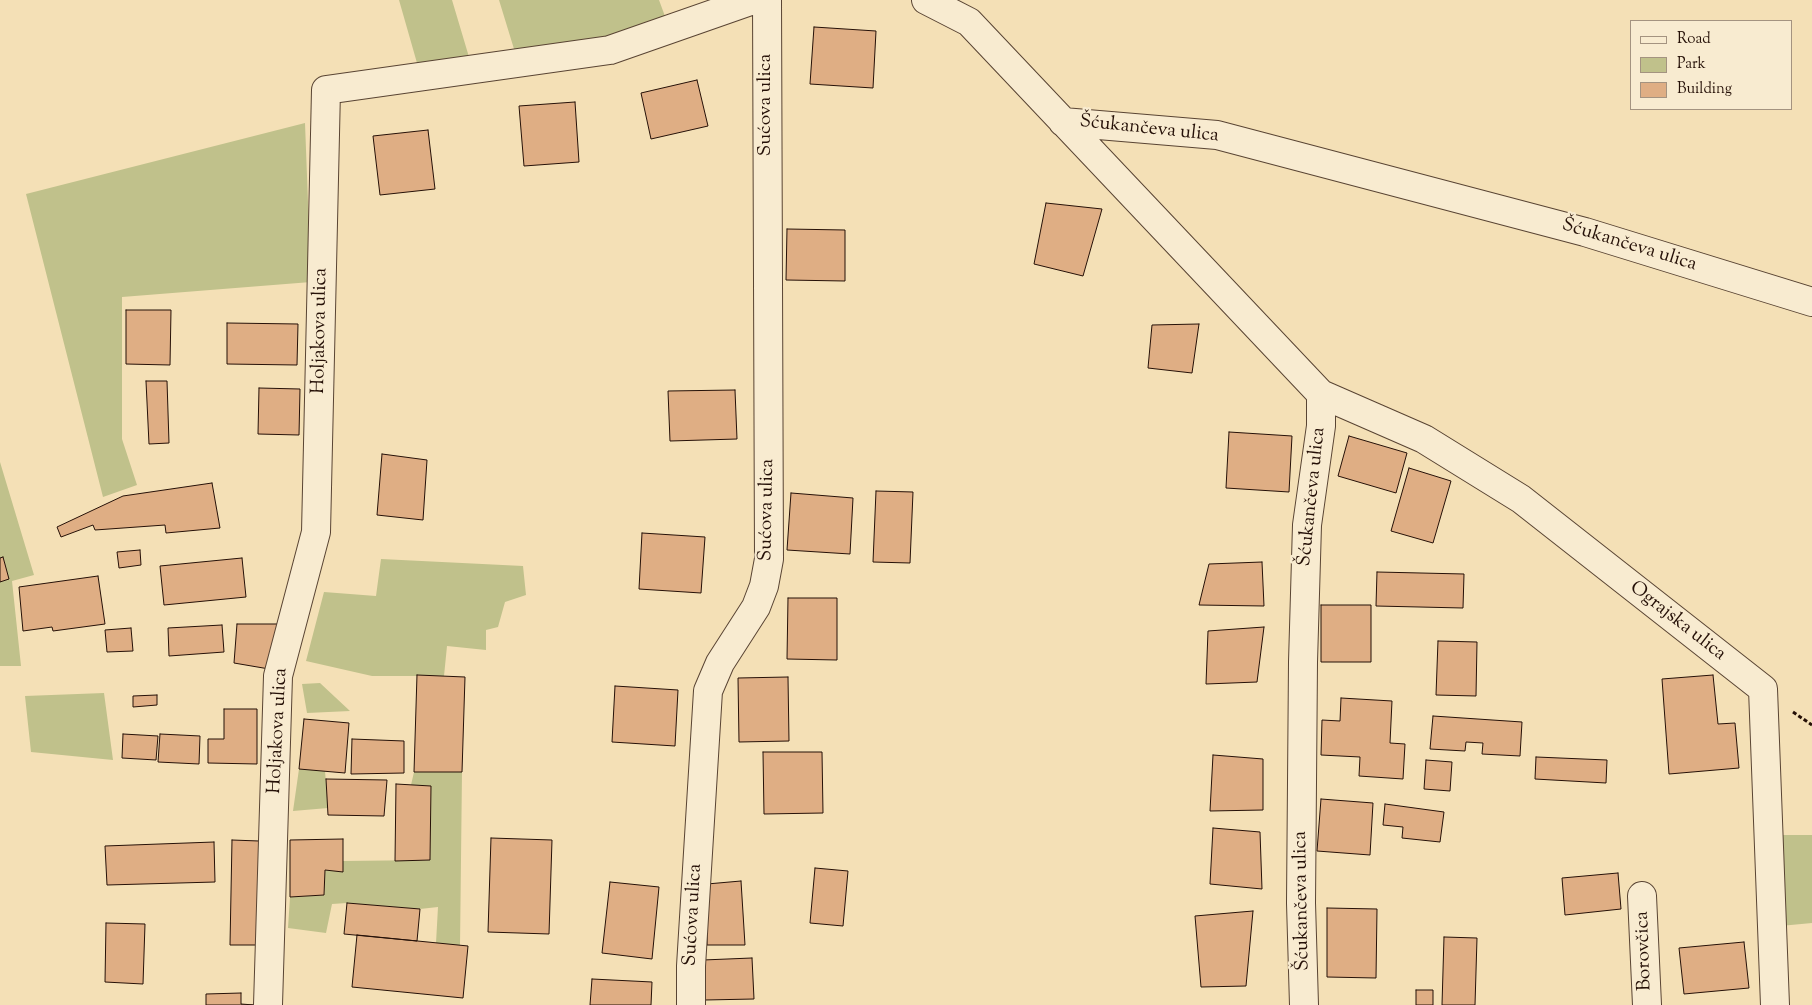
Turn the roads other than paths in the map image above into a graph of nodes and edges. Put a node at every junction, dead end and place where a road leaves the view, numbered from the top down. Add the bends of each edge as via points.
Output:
1 (753, 0) edge
2 (767, 0) edge
3 (926, 0) edge
4 (967, 11) edge
5 (1063, 122) junction
6 (1812, 302) edge
7 (1321, 394) junction
8 (1642, 896) dead end
9 (268, 1005) edge
10 (691, 1005) edge
11 (1304, 1005) edge
12 (1647, 1005) edge
13 (1775, 1005) edge

1 - 9 street, Holjakova ulica via 610,50 326,90 316,532 278,676
2 - 10 street, Sućova ulica via 769,559 756,607 720,663 708,691 690,966
3 - 4 street
4 - 5 street, Šćukančeva ulica
5 - 6 street, Šćukančeva ulica via 1217,135 1585,232
5 - 7 street, Šćukančeva ulica
7 - 11 street, Šćukančeva ulica via 1321,426 1307,525 1301,903
7 - 13 street, Ograjska ulica via 1424,439 1521,499 1763,689
8 - 12 street, Borovčica

